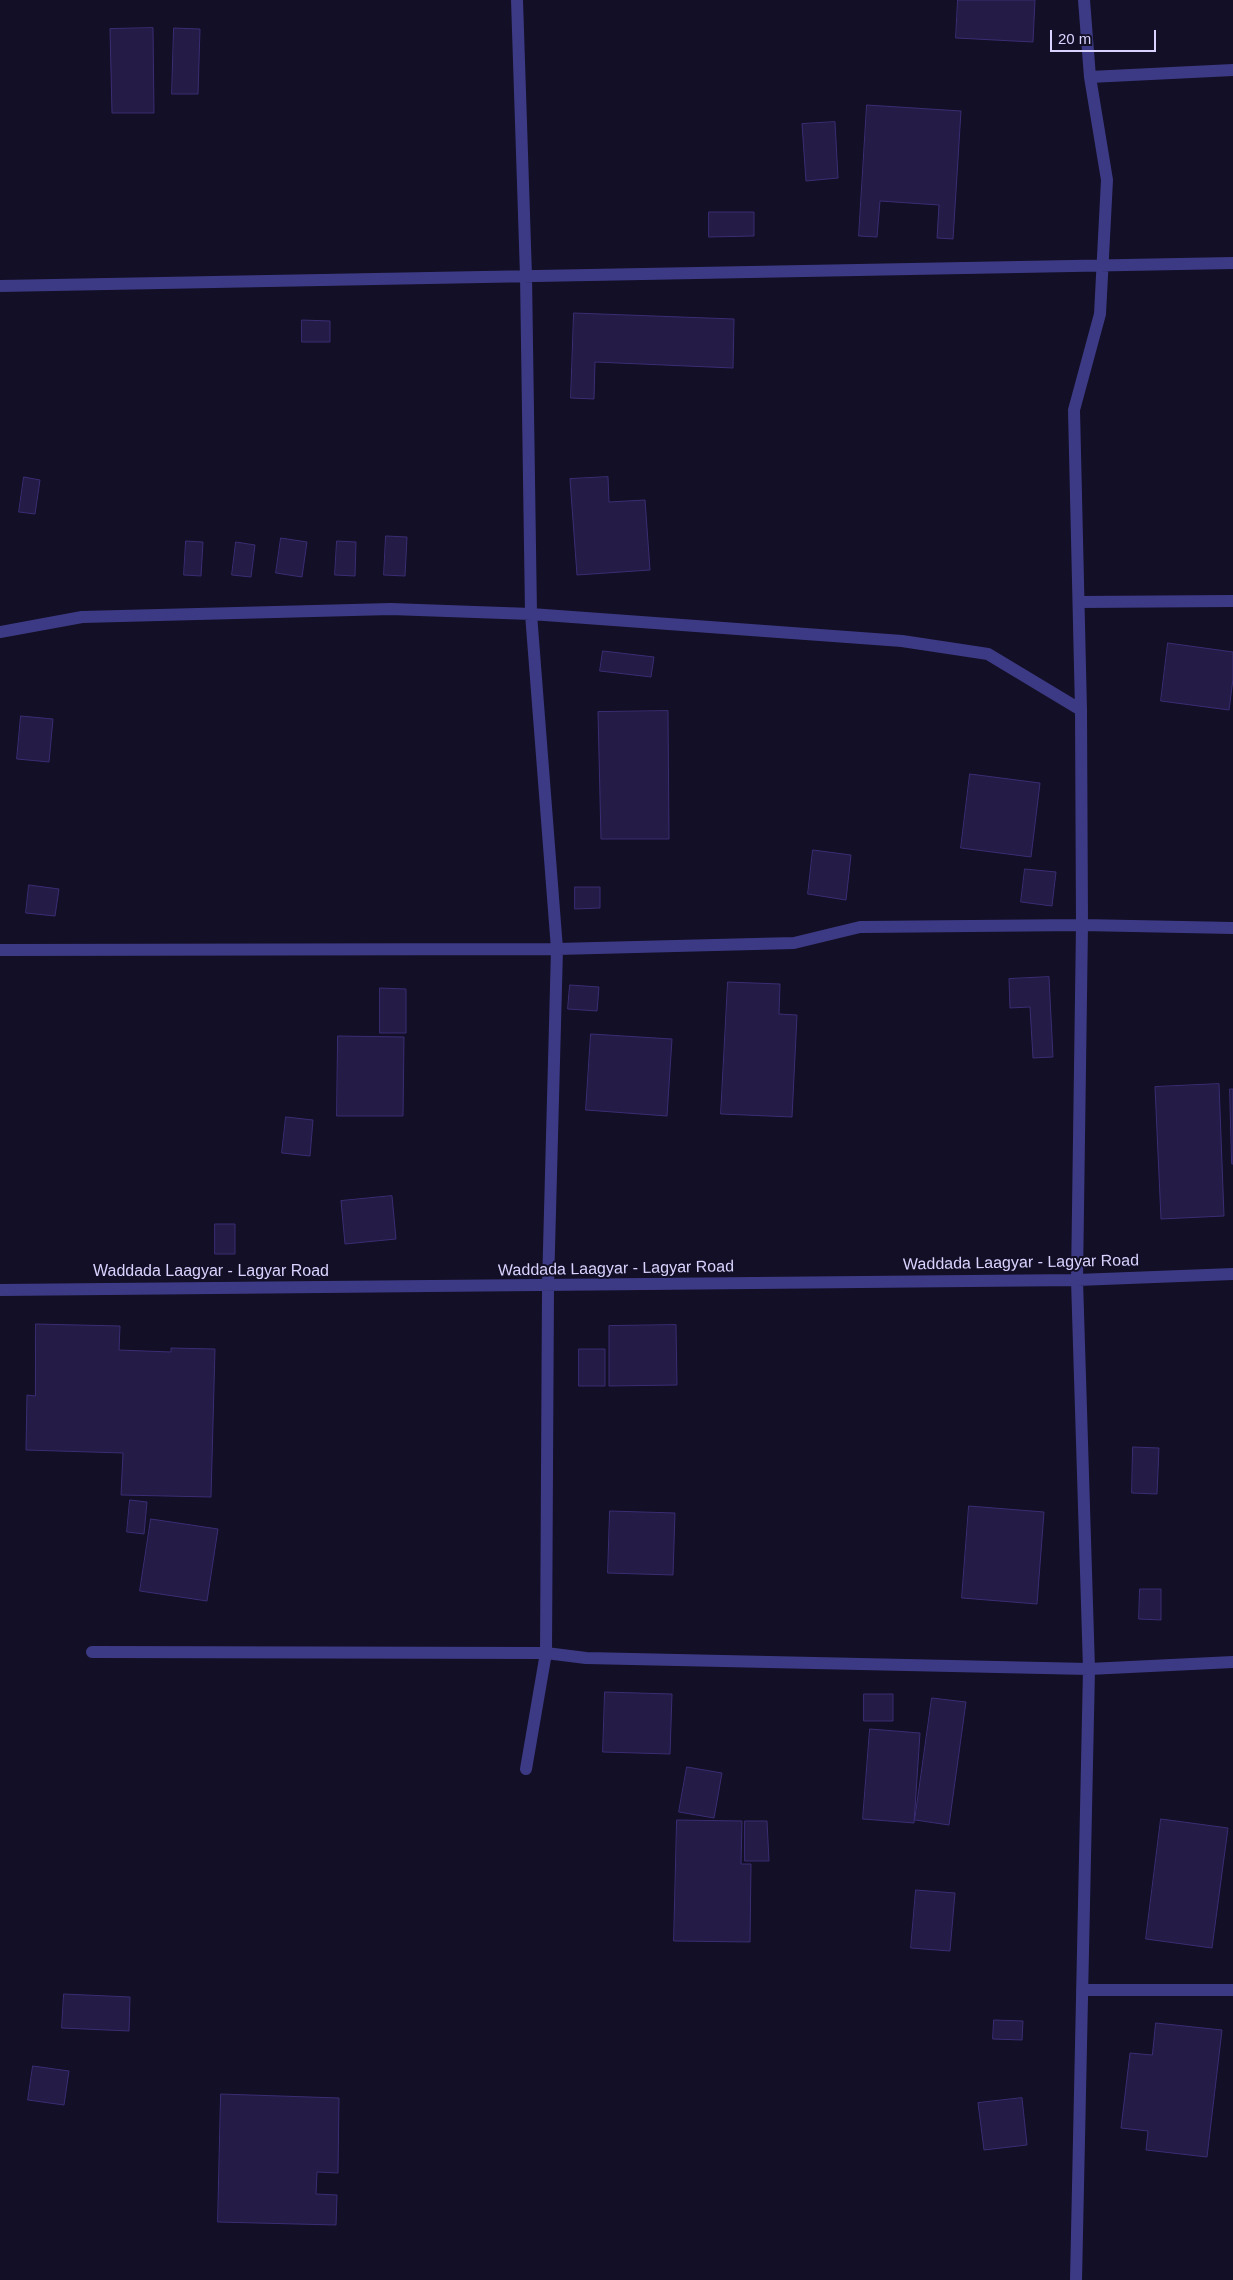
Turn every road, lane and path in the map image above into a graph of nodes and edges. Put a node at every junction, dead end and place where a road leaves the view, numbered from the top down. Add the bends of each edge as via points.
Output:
1 (517, 0) edge
2 (1084, 0) edge
3 (1233, 70) edge
4 (1090, 77) junction
5 (1233, 262) edge
6 (1103, 266) junction
7 (526, 276) junction
8 (0, 286) edge
9 (1233, 601) edge
10 (1079, 602) junction
11 (531, 614) junction
12 (0, 632) edge
13 (1081, 710) junction
14 (1082, 925) junction
15 (1233, 928) edge
16 (557, 949) junction
17 (0, 950) edge
18 (1233, 1274) edge
19 (1077, 1280) junction
20 (548, 1286) junction
21 (0, 1290) edge
22 (92, 1652) dead end
23 (546, 1653) junction
24 (1233, 1662) edge
25 (1090, 1670) junction
26 (526, 1769) dead end
27 (1082, 1990) junction
28 (1233, 1990) edge
29 (1076, 2280) edge

1 - 7 street
2 - 4 street
3 - 4 street
4 - 6 street via 1107,180
5 - 6 street
6 - 7 street
6 - 10 street via 1100,314 1074,410
7 - 8 street
7 - 11 street
9 - 10 street
10 - 13 street
11 - 12 street via 391,609 82,617
11 - 13 street via 902,641 988,654
11 - 16 street
13 - 14 street
14 - 15 street
14 - 16 street via 860,927 794,943
14 - 19 street
16 - 17 street
16 - 20 street
18 - 19 street, Waddada Laagyar - Lagyar Road
19 - 20 street, Waddada Laagyar - Lagyar Road
19 - 25 street
20 - 21 street, Waddada Laagyar - Lagyar Road
20 - 23 street
22 - 23 street
23 - 25 street via 586,1658
23 - 26 street
24 - 25 street
25 - 27 street
27 - 28 street
27 - 29 street

